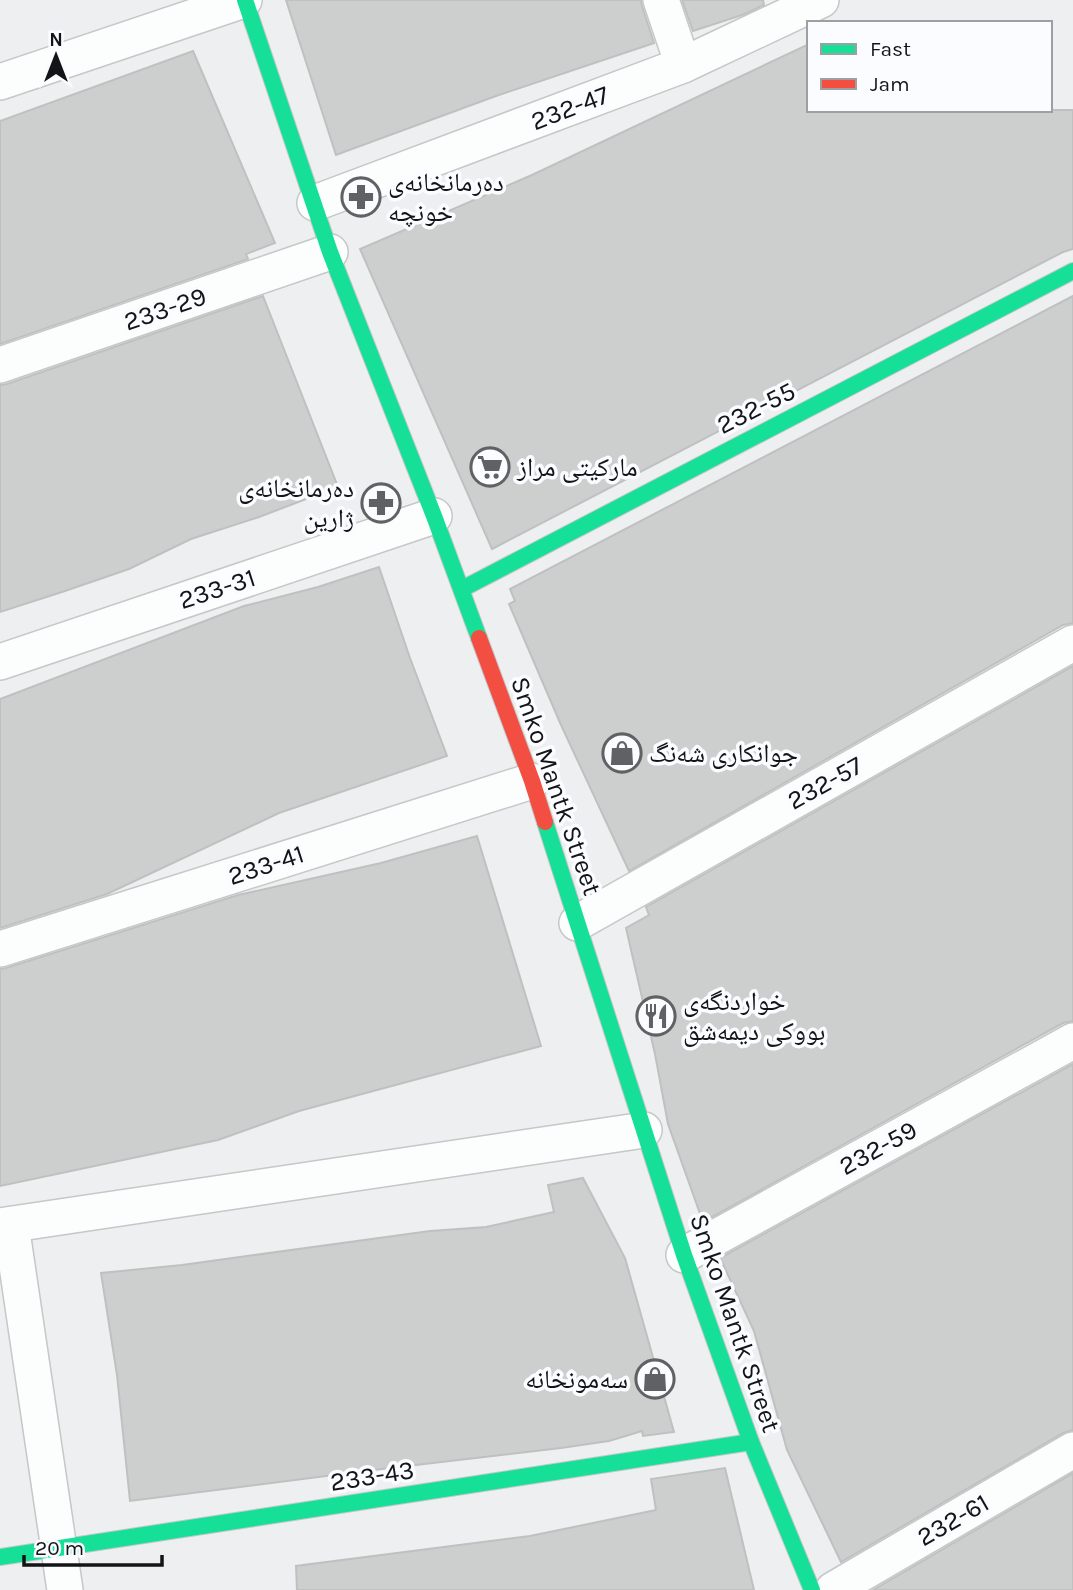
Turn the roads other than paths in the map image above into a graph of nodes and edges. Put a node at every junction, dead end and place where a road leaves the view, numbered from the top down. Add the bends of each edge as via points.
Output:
1 (244, 0) edge
2 (661, 0) edge
3 (821, 0) edge
4 (683, 65) junction
5 (0, 82) edge
6 (315, 204) junction
7 (330, 252) junction
8 (1073, 271) edge
9 (0, 365) edge
10 (434, 516) junction
11 (461, 589) junction
12 (1073, 643) edge
13 (0, 662) edge
14 (532, 781) junction
15 (577, 923) junction
16 (0, 949) edge
17 (1073, 1041) edge
18 (643, 1130) junction
19 (5, 1226) edge
20 (684, 1255) junction
21 (751, 1442) junction
22 (1073, 1450) edge
23 (59, 1549) junction
24 (0, 1557) edge
25 (65, 1590) edge
26 (812, 1590) edge
27 (833, 1590) edge

1 - 5 street
1 - 6 main road, Smko Mantk Street
2 - 4 street
3 - 4 street, 232-47
4 - 6 street, 232-47
6 - 7 main road, Smko Mantk Street
7 - 9 street, 233-29
7 - 10 main road, Smko Mantk Street
8 - 11 main road, 232-55
10 - 11 main road, Smko Mantk Street
10 - 13 street, 233-31
11 - 14 main road, Smko Mantk Street
12 - 15 street, 232-57
14 - 15 main road, Smko Mantk Street
14 - 16 street, 233-41
15 - 18 main road, Smko Mantk Street
17 - 20 street, 232-59
18 - 19 street
18 - 20 main road, Smko Mantk Street
19 - 23 street
20 - 21 main road, Smko Mantk Street
21 - 23 main road, 233-43
21 - 26 main road, Smko Mantk Street
22 - 27 street, 232-61
23 - 24 main road, 233-43
23 - 25 street

